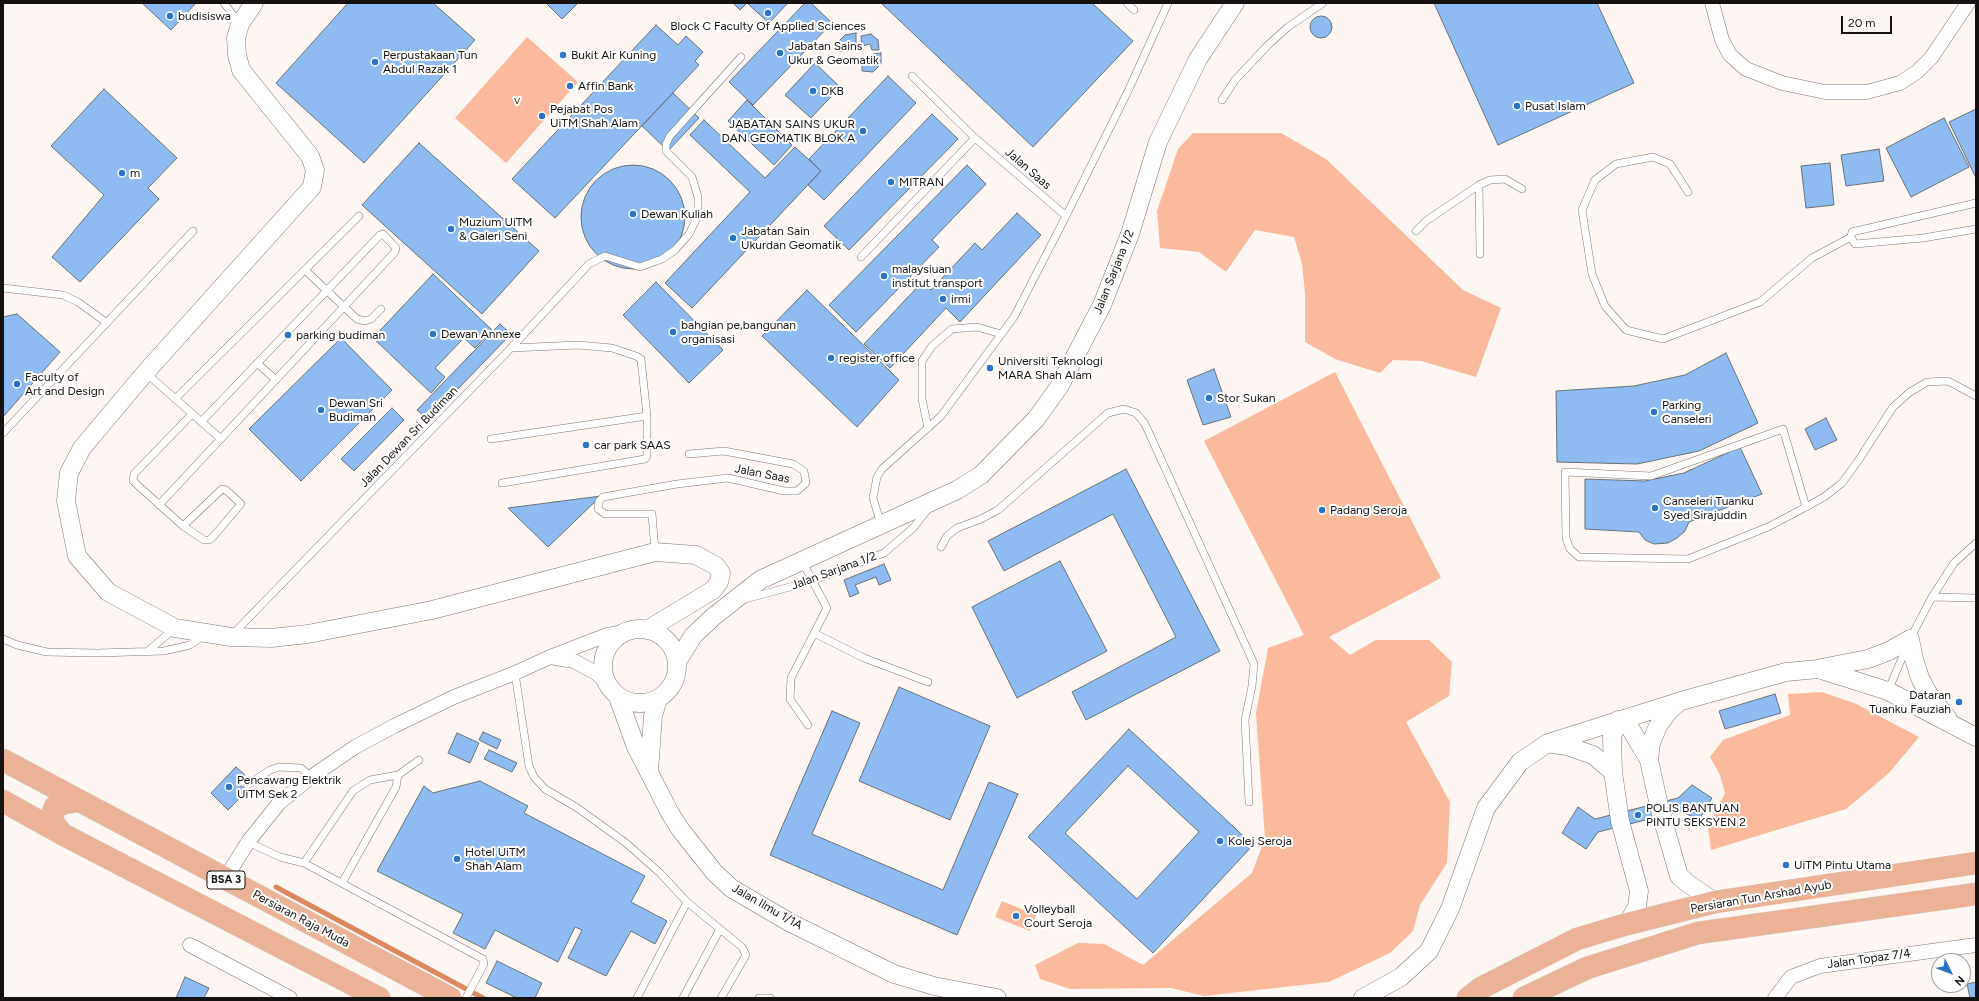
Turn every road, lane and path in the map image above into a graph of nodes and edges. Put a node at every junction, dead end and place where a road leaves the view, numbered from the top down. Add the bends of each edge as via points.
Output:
1 (224, 3) edge
2 (254, 3) edge
3 (1127, 3) edge
4 (1168, 3) edge
5 (1235, 3) edge
6 (1323, 3) edge
7 (1712, 3) edge
8 (1968, 3) edge
9 (1134, 10) dead end
10 (240, 24) junction
11 (741, 56) dead end
12 (912, 76) dead end
13 (1222, 100) dead end
14 (975, 138) junction
15 (1479, 185) junction
16 (1522, 189) dead end
17 (1688, 192) dead end
18 (1976, 202) edge
19 (359, 216) dead end
20 (1066, 216) junction
21 (1976, 229) edge
22 (1416, 230) dead end
23 (193, 231) dead end
24 (1851, 237) junction
25 (1480, 254) dead end
26 (861, 257) dead end
27 (305, 270) junction
28 (3, 288) edge
29 (327, 290) junction
30 (345, 306) junction
31 (381, 309) dead end
32 (107, 323) junction
33 (1001, 334) junction
34 (511, 348) junction
35 (257, 363) junction
36 (145, 373) junction
37 (276, 380) junction
38 (1976, 396) edge
39 (175, 399) junction
40 (192, 414) junction
41 (647, 416) junction
42 (201, 422) junction
43 (928, 428) junction
44 (3, 432) edge
45 (221, 439) junction
46 (491, 439) dead end
47 (689, 454) dead end
48 (502, 483) dead end
49 (936, 500) junction
50 (159, 505) junction
51 (1806, 507) junction
52 (881, 525) junction
53 (183, 526) junction
54 (1976, 543) edge
55 (941, 546) dead end
56 (655, 552) junction
57 (802, 561) junction
58 (812, 581) junction
59 (1932, 597) junction
60 (1976, 598) edge
61 (735, 602) junction
62 (175, 628) junction
63 (647, 630) junction
64 (625, 632) junction
65 (207, 633) junction
66 (814, 633) junction
67 (231, 637) junction
68 (3, 639) edge
69 (1910, 639) junction
70 (148, 651) junction
71 (550, 657) junction
72 (677, 662) junction
73 (1818, 669) junction
74 (515, 673) junction
75 (605, 681) junction
76 (928, 682) dead end
77 (1888, 691) junction
78 (618, 697) junction
79 (658, 699) junction
80 (1681, 701) junction
81 (1618, 720) junction
82 (808, 725) dead end
83 (1954, 726) junction
84 (1976, 737) edge
85 (1548, 743) junction
86 (3, 760) edge
87 (419, 760) dead end
88 (1648, 760) junction
89 (649, 772) junction
90 (1613, 772) junction
91 (398, 775) junction
92 (311, 777) junction
93 (247, 785) dead end
94 (3, 801) edge
95 (78, 801) junction
96 (1249, 802) dead end
97 (62, 834) junction
98 (248, 842) junction
99 (304, 863) junction
100 (1976, 863) edge
101 (225, 879) junction
102 (342, 883) junction
103 (1976, 894) edge
104 (687, 902) junction
105 (1715, 902) junction
106 (1627, 924) junction
107 (720, 929) junction
108 (190, 945) dead end
109 (1976, 945) edge
110 (934, 986) junction
111 (462, 996) edge
112 (290, 998) edge
113 (380, 998) edge
114 (637, 998) edge
115 (683, 998) edge
116 (721, 998) edge
117 (759, 998) edge
118 (770, 998) edge
119 (953, 998) edge
120 (997, 998) edge
121 (1363, 998) edge
122 (1468, 998) edge
123 (1524, 998) edge
124 (1775, 998) edge

1 - 10 lane
2 - 10 street
3 - 9 lane
4 - 20 lane
5 - 49 street, Jalan Sarjana 1/2 via 1198,59 1158,142 1130,234 1102,305 1059,387 1036,419 981,475
6 - 13 lane via 1292,24 1268,45 1235,80
7 - 8 street via 1722,40 1730,55 1746,69 1782,83 1825,92 1867,92 1900,83 1917,72 1931,58
10 - 36 street via 236,38 241,70 310,156 313,162 312,187
11 - 34 lane, Jalan Dewan Sri Budiman via 670,136 666,144 666,151 692,177 698,197 698,216 688,234 675,250 662,260 640,267 605,256 589,264
12 - 14 lane, Jalan Saas
14 - 20 lane, Jalan Saas
14 - 26 lane
15 - 16 lane via 1490,180 1505,179
15 - 22 lane
15 - 25 lane
17 - 24 lane via 1670,164 1653,157 1616,164 1595,180 1582,210 1592,274 1605,306 1626,330 1662,339 1760,302 1812,258
18 - 24 lane via 1852,232
19 - 27 lane
20 - 33 lane via 1014,317
21 - 24 lane via 1923,238 1855,244
23 - 32 lane
27 - 29 lane
27 - 39 lane
28 - 32 lane via 64,296 78,302
29 - 30 lane
29 - 30 lane via 383,234 396,248 395,252
29 - 35 lane
30 - 31 lane via 357,318 365,321
30 - 37 lane
32 - 44 lane
33 - 43 lane via 941,416
33 - 43 lane via 977,328 952,329 932,346 922,361 922,399
34 - 41 lane via 578,345 612,348 636,356 641,359
34 - 67 lane, Jalan Dewan Sri Budiman
35 - 37 lane
35 - 42 lane
36 - 39 lane
36 - 62 street via 82,448 69,473 66,501 76,556 108,592
37 - 45 lane
38 - 51 lane via 1948,380 1926,382 1910,392 1893,407 1842,483
39 - 40 lane
40 - 42 lane
40 - 50 lane via 134,474 133,481
41 - 46 lane
41 - 48 lane via 645,460
42 - 45 lane
43 - 52 lane via 882,469 877,477 873,498
45 - 50 lane
47 - 56 lane, Jalan Saas via 724,451 793,464 804,471 806,483 797,491 791,492 728,478 603,497 598,505 605,514 652,514
49 - 52 street, Jalan Sarjana 1/2
49 - 58 lane, Jalan Sarjana 1/2 via 913,528 884,553
50 - 53 lane
51 - 51 lane via 1783,429 1651,476 1565,472 1566,538 1570,549 1579,557 1688,559 1768,527
52 - 57 street, Jalan Sarjana 1/2
53 - 53 lane via 204,540 209,540 240,507 240,503 226,490 222,490
54 - 59 lane via 1954,563
55 - 96 lane via 947,536 957,528 998,510 1108,413 1124,409 1136,413 1145,424 1254,664 1244,720
56 - 63 street via 696,555 716,566 721,573 719,582 713,590
56 - 67 street via 432,610 308,634 271,638
57 - 58 lane
57 - 61 street, Jalan Sarjana 1/2 via 760,580
58 - 61 lane, Jalan Sarjana 1/2
58 - 66 lane via 827,608
59 - 60 lane
59 - 69 lane
61 - 72 street, Jalan Sarjana 1/2 via 713,617 693,636
62 - 65 street
62 - 70 lane
63 - 64 street
63 - 72 street via 668,641 676,654
64 - 71 street via 606,636
64 - 75 street via 616,637 605,653
65 - 67 street
65 - 70 lane via 190,645
66 - 76 lane via 864,658
66 - 82 lane via 791,678 790,699
68 - 70 lane via 16,645 47,652
69 - 73 street via 1868,659
69 - 77 lane
69 - 83 street via 1914,659 1929,695 1940,712
71 - 74 street
71 - 75 street via 574,661
72 - 79 street via 673,684
73 - 77 street
73 - 80 street via 1786,672
74 - 92 street via 394,726 355,747
74 - 104 lane via 529,766 534,777 545,789 576,807 626,843 660,873
75 - 78 street
77 - 83 street
78 - 79 street via 634,703
78 - 89 street via 636,747
79 - 89 street, Jalan Ilmu 1/1A
80 - 81 street
80 - 88 street via 1668,712 1658,726
81 - 85 street
81 - 88 street via 1630,728
81 - 90 street via 1612,737
83 - 84 street
85 - 90 street via 1582,750 1593,755
85 - 121 street via 1520,762 1486,808 1450,909 1429,950 1401,977
86 - 95 main road, Persiaran Raja Muda / BSA 3
87 - 91 lane
88 - 105 street via 1679,876
89 - 110 street, Jalan Ilmu 1/1A via 680,829 714,872 731,888 789,922 894,974
90 - 106 street via 1620,821 1639,891 1637,907
91 - 99 lane via 370,780 353,791
91 - 102 lane via 396,787
92 - 93 lane via 301,768 279,767
92 - 98 street via 279,803
94 - 97 main road, BSA 3
95 - 97 main road via 64,803 55,807 52,812 54,822
95 - 101 main road, Persiaran Raja Muda / BSA 3
97 - 113 main road, BSA 3
98 - 99 lane via 280,857
98 - 101 street
99 - 102 lane
100 - 105 main road, Persiaran Tun Arshad Ayub
101 - 111 main road, Persiaran Raja Muda / BSA 3
102 - 111 lane via 483,959 484,964 474,984
103 - 123 main road, Persiaran Tun Arshad Ayub via 1698,933 1587,968
104 - 107 lane
104 - 114 lane
105 - 106 main road, Persiaran Tun Arshad Ayub
106 - 122 main road, Persiaran Tun Arshad Ayub via 1577,939 1481,988
107 - 115 lane
107 - 116 lane via 742,947 746,955
108 - 112 street
109 - 124 street, Jalan Topaz 7/4 via 1820,966 1791,977
110 - 119 street
110 - 120 street
117 - 118 lane

